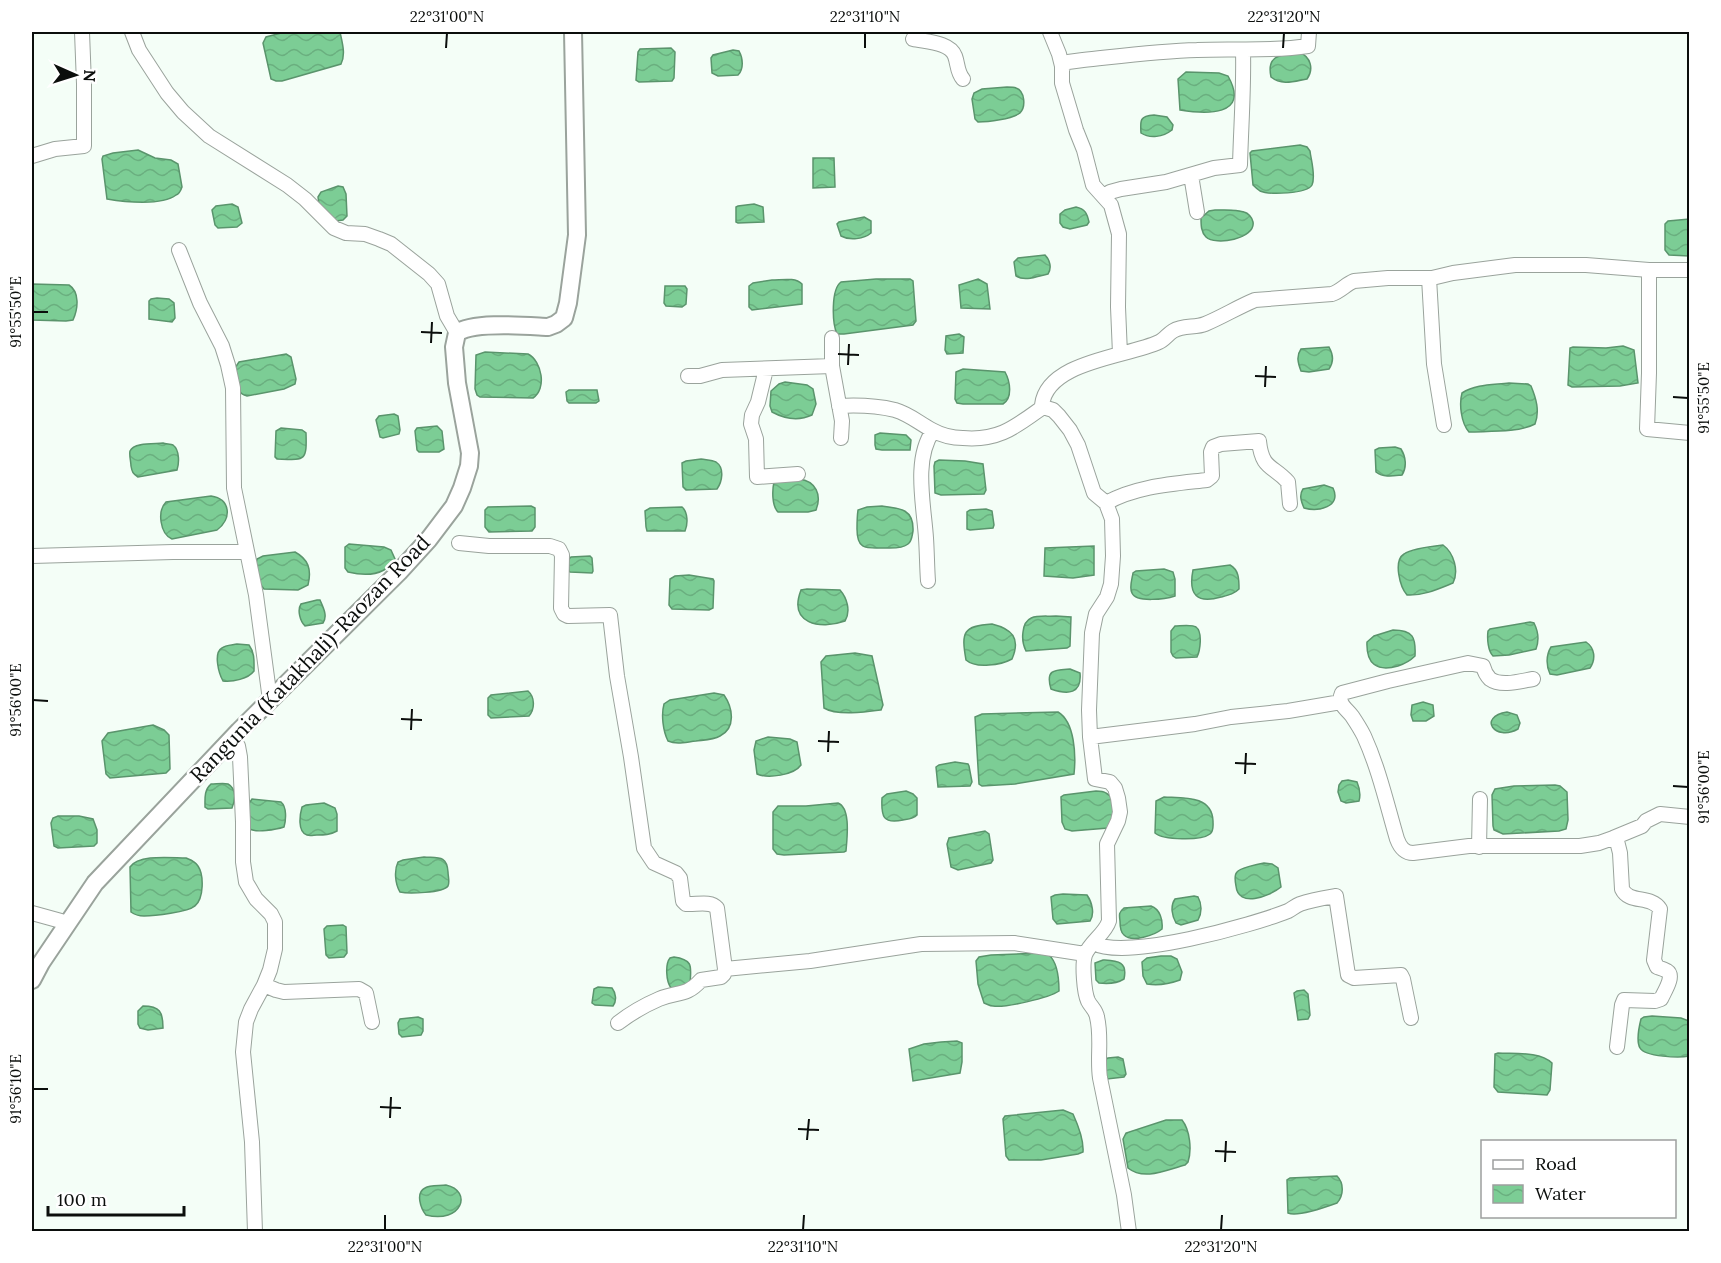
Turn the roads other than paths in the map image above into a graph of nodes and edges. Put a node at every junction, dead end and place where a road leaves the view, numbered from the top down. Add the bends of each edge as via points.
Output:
1 (82, 32) edge
2 (132, 32) edge
3 (573, 32) edge
4 (1050, 32) edge
5 (1309, 32) edge
6 (913, 39) dead end
7 (1243, 50) junction
8 (1062, 66) junction
9 (963, 79) dead end
10 (32, 156) edge
11 (1191, 175) junction
12 (1104, 196) junction
13 (1197, 212) dead end
14 (179, 250) dead end
15 (1649, 270) junction
16 (1689, 270) edge
17 (1429, 278) junction
18 (457, 333) junction
19 (832, 338) dead end
20 (1120, 354) junction
21 (832, 366) junction
22 (766, 369) junction
23 (688, 376) dead end
24 (839, 406) junction
25 (1044, 407) junction
26 (1444, 425) dead end
27 (933, 431) junction
28 (1689, 433) edge
29 (842, 438) dead end
30 (798, 474) dead end
31 (1106, 503) junction
32 (1290, 504) dead end
33 (459, 543) dead end
34 (246, 552) junction
35 (32, 556) edge
36 (928, 581) dead end
37 (1533, 679) dead end
38 (270, 700) junction
39 (1341, 702) junction
40 (1090, 737) junction
41 (232, 738) junction
42 (1480, 799) dead end
43 (1689, 817) edge
44 (1616, 837) junction
45 (1479, 847) junction
46 (32, 913) edge
47 (66, 925) junction
48 (1089, 949) junction
49 (724, 969) junction
50 (32, 980) edge
51 (264, 985) junction
52 (1410, 1018) dead end
53 (372, 1022) dead end
54 (618, 1023) dead end
55 (1617, 1047) dead end
56 (255, 1232) edge
57 (1129, 1232) edge

1 - 10 street via 84,146
2 - 18 street via 139,51 167,93 208,136 286,185 334,228 379,238 429,274 438,284 447,316
3 - 18 main road via 577,235 564,318 548,327 498,326 468,328
4 - 8 street
5 - 7 street via 1308,46
6 - 9 street via 949,48
7 - 8 street via 1116,57
7 - 11 street via 1240,165
8 - 12 street via 1062,83 1093,185
11 - 12 street
11 - 13 street
12 - 20 street via 1111,205 1119,234
14 - 34 street via 228,365 233,388 234,488
15 - 16 street
15 - 17 street via 1515,265
15 - 28 street via 1647,429
17 - 20 street via 1354,281 1332,294 1255,300 1203,325 1173,331 1161,341
17 - 26 street via 1434,364
18 - 38 main road, Rangunia (Katakhali)-Raozan Road via 457,383 471,453 454,506 399,572
19 - 21 street
20 - 25 street via 1096,360 1053,382 1043,399
21 - 22 street
21 - 24 street
22 - 23 street
22 - 30 street via 752,415 757,477
24 - 27 street via 895,410
24 - 29 street
25 - 27 street via 994,437 955,438
25 - 31 street via 1053,410 1070,430 1094,494
27 - 36 street via 925,449 922,486
31 - 32 street via 1168,484 1207,480 1212,476 1213,447 1258,441 1268,466 1288,482
31 - 40 street via 1112,519 1113,556 1111,584 1096,614 1092,633
33 - 49 street via 559,549 564,614 609,615 644,848 654,863 680,878 686,904 714,904 717,908
34 - 35 street
34 - 38 street
37 - 39 street via 1496,681 1490,679 1483,666 1468,663 1347,691 1342,693
38 - 41 main road, Rangunia (Katakhali)-Raozan Road
39 - 40 street
39 - 45 street via 1364,736 1400,846 1407,853
40 - 48 street via 1095,779 1110,782 1120,812 1107,844 1109,921
41 - 47 main road, Rangunia (Katakhali)-Raozan Road via 95,883
41 - 51 street via 240,757 246,882 275,922 275,949
42 - 45 street
43 - 44 street via 1660,814
44 - 45 street via 1580,846
44 - 55 street via 1624,893 1652,901 1660,909 1655,964 1670,974 1661,999 1624,1000
46 - 47 street
47 - 50 main road, Rangunia (Katakhali)-Raozan Road
48 - 49 street via 1014,943 921,944
48 - 52 street via 1165,943 1233,928 1302,903 1336,896 1348,975 1401,975
48 - 57 street via 1084,968 1085,988 1097,1017 1099,1070
49 - 54 street via 721,977 701,980 693,989 661,998
51 - 53 street via 284,992 359,989 366,993
51 - 56 street via 250,1009 243,1052

